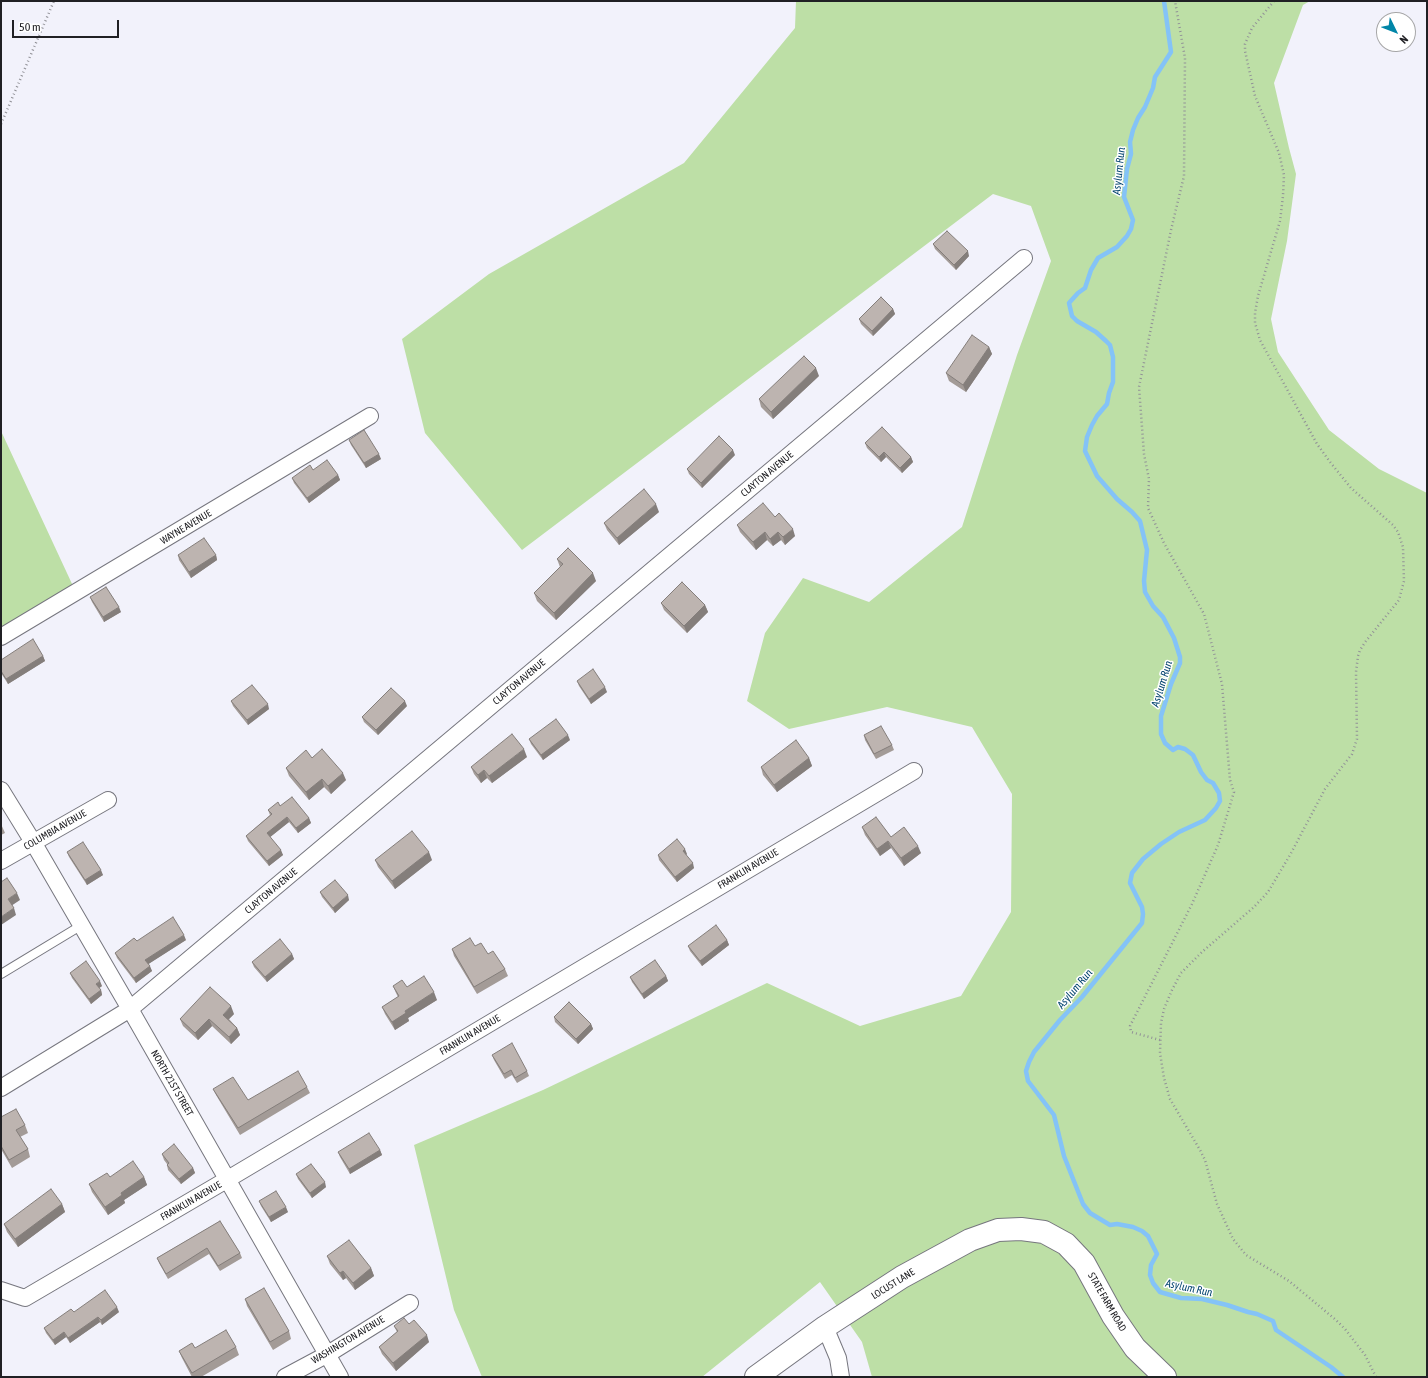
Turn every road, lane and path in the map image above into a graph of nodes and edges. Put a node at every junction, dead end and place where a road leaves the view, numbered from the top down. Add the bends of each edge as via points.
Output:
1 (54, 1) edge
2 (1175, 1) edge
3 (1274, 1) edge
4 (1, 124) edge
5 (1024, 258) dead end
6 (370, 416) dead end
7 (1, 636) edge
8 (914, 771) dead end
9 (1, 790) edge
10 (108, 800) dead end
11 (33, 842) junction
12 (1, 861) edge
13 (82, 925) junction
14 (1, 974) edge
15 (130, 1009) junction
16 (1160, 1040) junction
17 (1, 1088) edge
18 (228, 1180) junction
19 (1044, 1232) joint
20 (1, 1290) edge
21 (410, 1303) dead end
22 (825, 1327) junction
23 (328, 1354) junction
24 (285, 1377) edge
25 (340, 1377) edge
26 (756, 1377) edge
27 (840, 1377) edge
28 (1165, 1377) edge
29 (1376, 1377) edge

1 - 4 path
2 - 16 path via 1185,58 1184,176 1139,387 1144,454 1149,479 1148,508 1164,543 1204,614 1222,684 1230,780 1234,792 1218,845 1192,904 1130,1026 1131,1032
3 - 16 path via 1252,28 1244,51 1254,96 1279,153 1284,175 1280,221 1255,307 1256,327 1266,351 1317,444 1351,488 1398,532 1403,547 1404,581 1399,600 1366,641 1358,656 1357,739 1352,754 1321,795 1268,892 1181,973 1164,1009
5 - 15 street, CLAYTON AVENUE
6 - 7 street, WAYNE AVENUE
8 - 18 street, FRANKLIN AVENUE
9 - 11 street, NORTH 21ST STREET
10 - 11 street, COLUMBIA AVENUE
11 - 12 street, COLUMBIA AVENUE
11 - 13 street, NORTH 21ST STREET
13 - 14 lane
13 - 15 street, NORTH 21ST STREET
15 - 17 street, CLAYTON AVENUE
15 - 18 street, NORTH 21ST STREET
16 - 29 path via 1167,1089 1205,1160 1216,1204 1233,1239 1246,1255 1289,1281 1336,1320 1364,1355
18 - 20 street, FRANKLIN AVENUE via 25,1298
18 - 23 street, NORTH 21ST STREET
19 - 22 street, LOCUST LANE via 998,1230 970,1240 902,1277
19 - 28 street, STATE FARM ROAD via 1066,1244 1084,1264 1113,1316 1135,1348
21 - 23 street, WASHINGTON AVENUE
22 - 26 street, LOCUST LANE
22 - 27 street via 838,1358
23 - 24 street, WASHINGTON AVENUE
23 - 25 street, NORTH 21ST STREET

